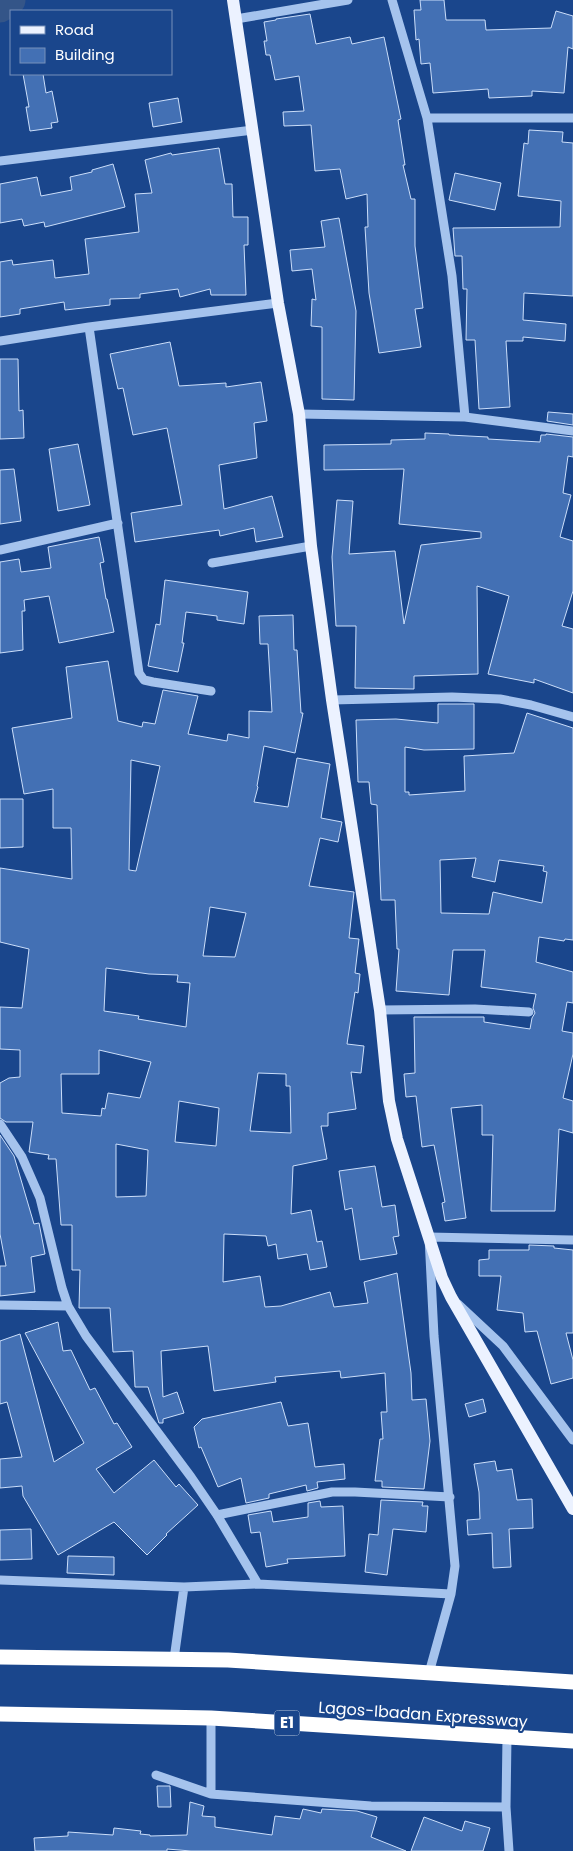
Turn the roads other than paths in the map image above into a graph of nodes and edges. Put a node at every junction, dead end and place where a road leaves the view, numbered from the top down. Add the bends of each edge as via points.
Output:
1 (233, 0) edge
2 (348, 0) edge
3 (392, 0) edge
4 (236, 18) junction
5 (428, 118) junction
6 (573, 118) edge
7 (253, 130) junction
8 (0, 161) edge
9 (278, 303) junction
10 (89, 327) junction
11 (0, 341) edge
12 (299, 414) junction
13 (465, 417) junction
14 (573, 431) edge
15 (118, 523) junction
16 (310, 546) junction
17 (0, 550) edge
18 (212, 563) dead end
19 (211, 691) dead end
20 (332, 700) junction
21 (573, 717) edge
22 (380, 1010) junction
23 (529, 1012) dead end
24 (0, 1124) edge
25 (429, 1237) junction
26 (573, 1240) edge
27 (451, 1297) junction
28 (0, 1305) edge
29 (68, 1306) junction
30 (573, 1440) edge
31 (450, 1498) junction
32 (573, 1509) edge
33 (217, 1515) junction
34 (0, 1580) edge
35 (258, 1584) junction
36 (184, 1587) junction
37 (451, 1594) junction
38 (0, 1657) edge
39 (174, 1659) junction
40 (429, 1673) junction
41 (573, 1682) edge
42 (0, 1714) edge
43 (211, 1718) junction
44 (507, 1736) junction
45 (573, 1741) edge
46 (156, 1775) dead end
47 (211, 1794) junction
48 (506, 1807) junction
49 (509, 1851) edge

1 - 4 main road
2 - 4 street
3 - 5 street
4 - 7 main road
5 - 6 street
5 - 13 street via 452,276
7 - 8 street
7 - 9 main road
9 - 10 street
9 - 12 main road
10 - 11 street
10 - 15 street
12 - 13 street
12 - 16 main road
13 - 14 street
15 - 17 street
15 - 19 street via 139,673 144,680
16 - 18 street
16 - 20 main road
20 - 21 street via 452,696 500,699
20 - 22 main road
22 - 23 street
22 - 25 main road via 389,1100 397,1139
24 - 29 street via 22,1157 40,1198
25 - 26 street
25 - 27 main road
25 - 31 street via 434,1336
27 - 30 street via 503,1346
27 - 32 main road
28 - 29 street
29 - 33 street via 86,1336
31 - 33 street via 332,1492
31 - 37 street via 455,1566
33 - 35 street
34 - 36 street
35 - 36 street
35 - 37 street
36 - 39 street
37 - 40 street
38 - 39 highway
39 - 40 highway
40 - 41 highway
42 - 43 highway, Lagos-Ibadan Expressway / E1
43 - 44 highway, Lagos-Ibadan Expressway / E1
43 - 47 street
44 - 45 highway, Lagos-Ibadan Expressway / E1
44 - 48 street
46 - 47 street
47 - 48 street via 370,1806
48 - 49 street

